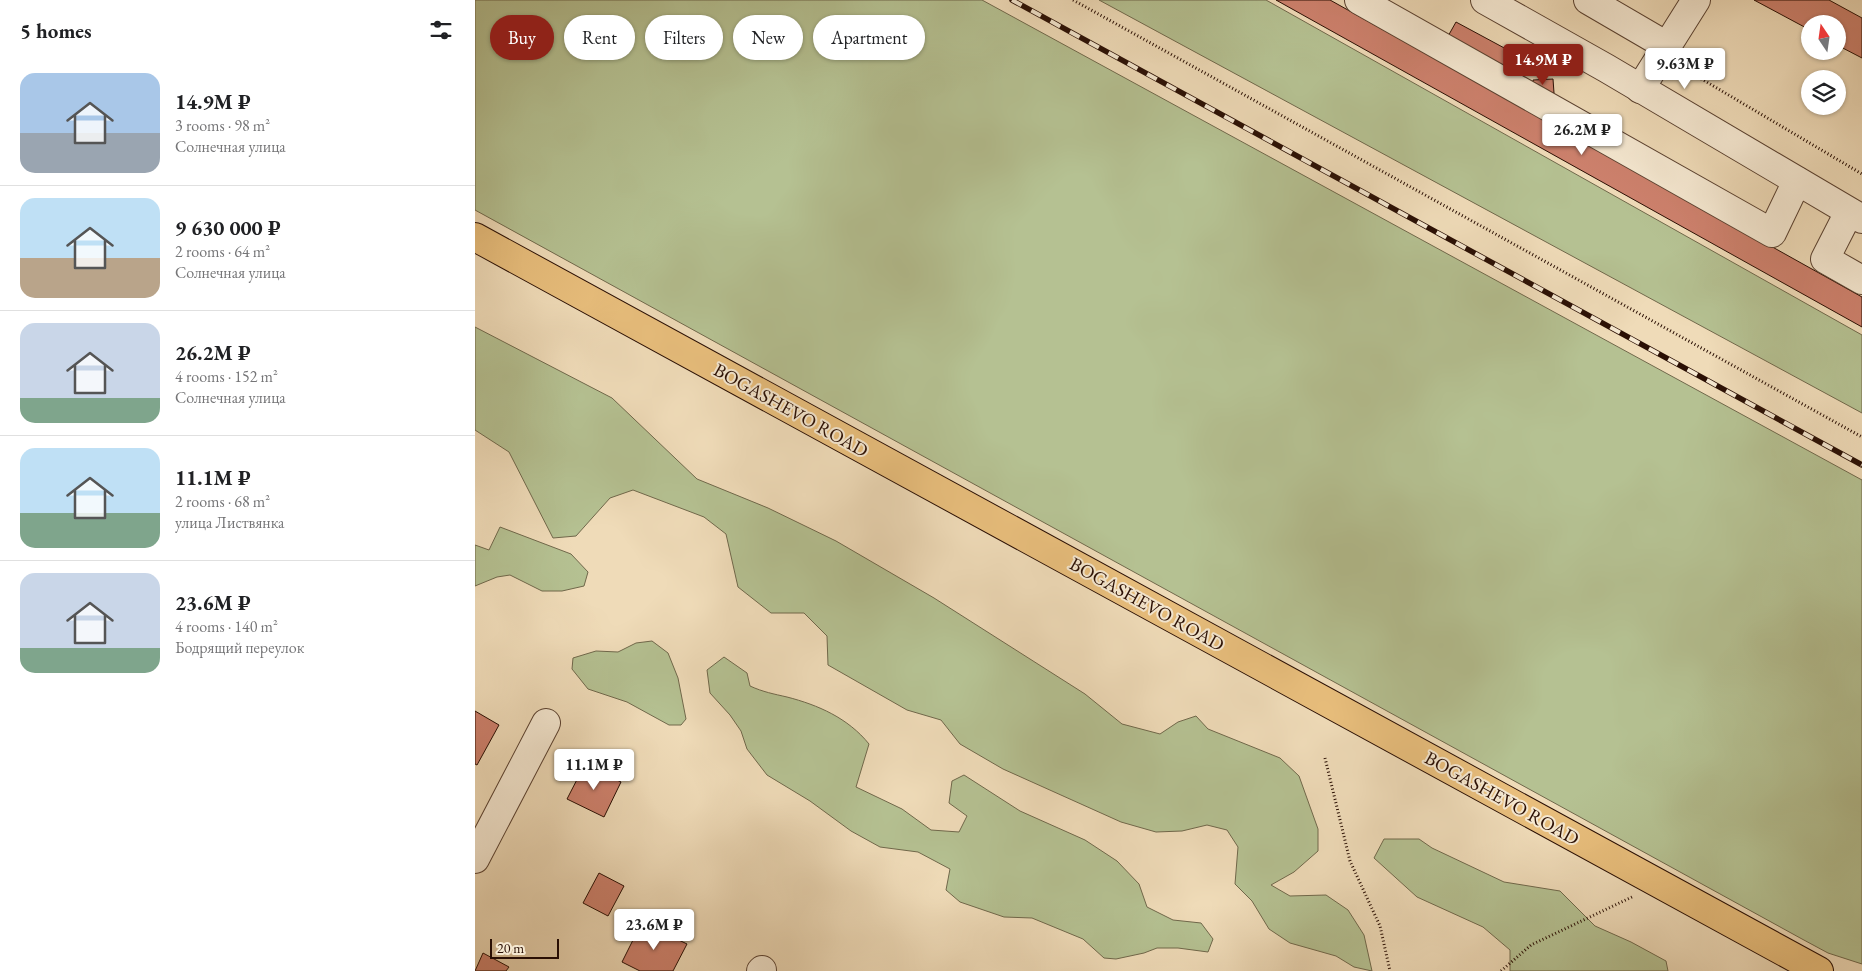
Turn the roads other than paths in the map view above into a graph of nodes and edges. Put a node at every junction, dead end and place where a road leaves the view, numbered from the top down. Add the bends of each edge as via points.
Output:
1 (1359, 0) edge
2 (1485, 0) edge
3 (1589, 0) edge
4 (1696, 0) edge
5 (1664, 51) junction
6 (1640, 89) junction
7 (1797, 181) junction
8 (1856, 216) edge
9 (475, 237) edge
10 (1862, 280) edge
11 (546, 723) dead end
12 (475, 859) edge
13 (1819, 971) edge

1 - 7 street via 1772,233
2 - 6 street
3 - 5 street
4 - 5 street
5 - 6 street
6 - 7 street
7 - 8 street
8 - 10 street via 1825,259
9 - 13 main road, BOGASHEVO ROAD
11 - 12 street

